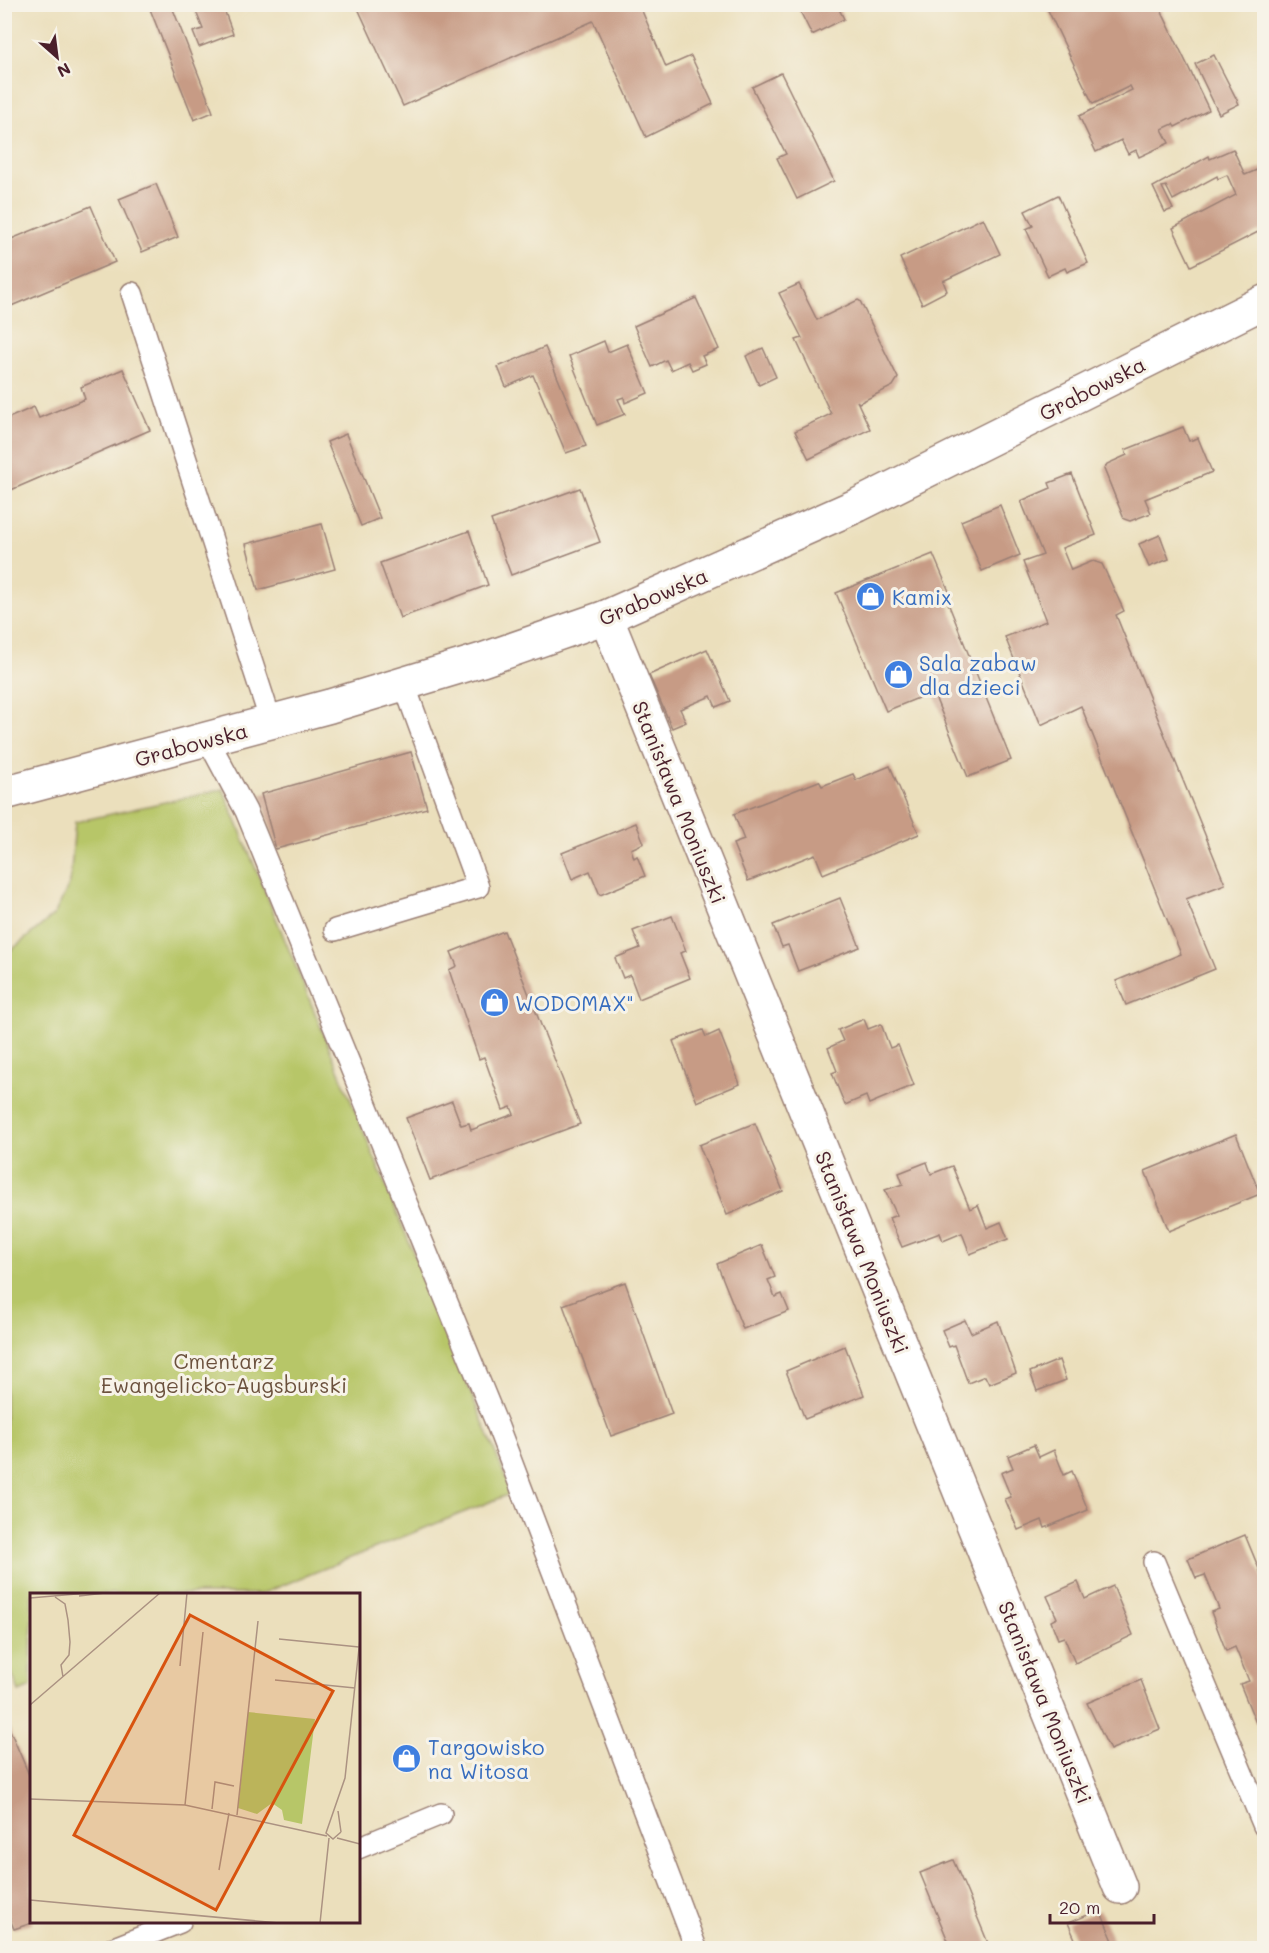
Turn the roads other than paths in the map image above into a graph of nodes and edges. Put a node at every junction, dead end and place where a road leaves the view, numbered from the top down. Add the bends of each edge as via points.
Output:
1 (132, 293) dead end
2 (1264, 302) edge
3 (606, 617) junction
4 (404, 684) junction
5 (271, 722) junction
6 (208, 740) junction
7 (4, 793) edge
8 (334, 930) dead end
9 (1154, 1562) dead end
10 (441, 1814) dead end
11 (1264, 1826) edge
12 (360, 1847) edge
13 (1120, 1887) dead end
14 (177, 1923) edge
15 (114, 1948) edge
16 (696, 1948) edge

1 - 5 lane
2 - 3 street, Grabowska via 858,506
3 - 4 street, Grabowska
3 - 13 street, Stanisława Moniuszki
4 - 5 street, Grabowska
4 - 8 lane via 478,887
5 - 6 street, Grabowska
6 - 7 street, Grabowska
6 - 16 lane via 246,811 498,1427
9 - 11 lane
10 - 12 lane
14 - 15 lane

